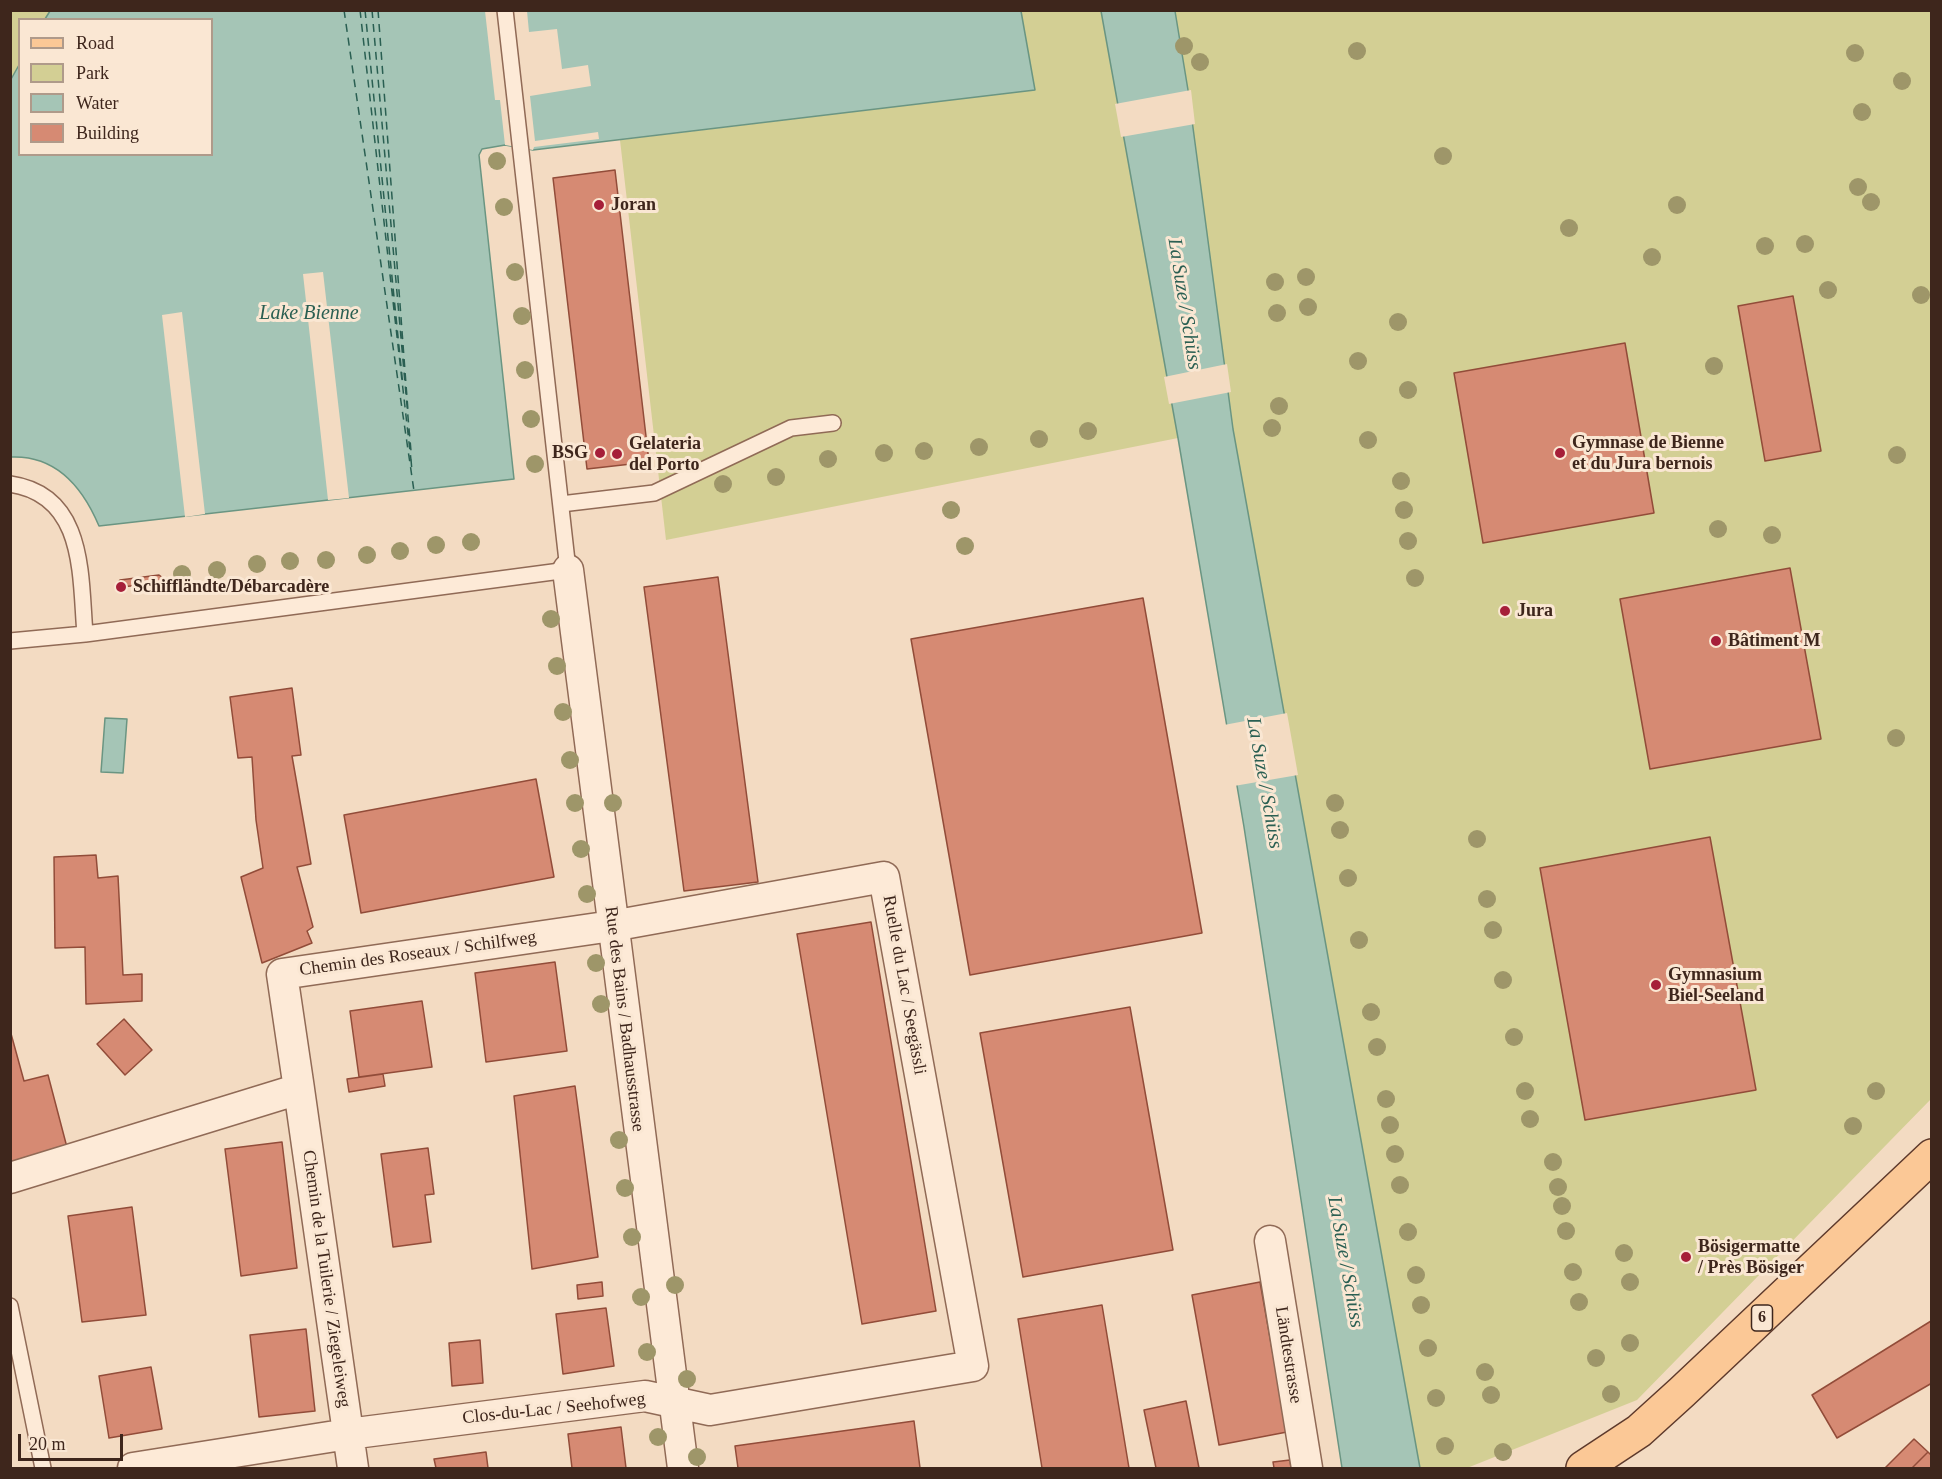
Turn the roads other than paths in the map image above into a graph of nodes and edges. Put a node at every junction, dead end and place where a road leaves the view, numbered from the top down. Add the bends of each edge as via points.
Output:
1 (505, 10) edge
2 (832, 423) dead end
3 (10, 484) edge
4 (561, 504) junction
5 (568, 570) junction
6 (85, 634) junction
7 (10, 641) edge
8 (612, 926) junction
9 (299, 1089) junction
10 (1932, 1156) edge
11 (10, 1178) edge
12 (1270, 1241) dead end
13 (10, 1306) edge
14 (973, 1366) joint
15 (673, 1402) junction
16 (348, 1434) junction
17 (43, 1468) edge
18 (133, 1468) edge
19 (353, 1468) edge
20 (682, 1468) edge
21 (1307, 1468) edge
22 (1583, 1468) edge

1 - 4 lane
2 - 4 lane via 791,428 654,493
3 - 6 lane via 49,500 64,515 74,535
4 - 5 lane
5 - 6 lane
5 - 8 street, Rue des Bains / Badhausstrasse
6 - 7 lane
8 - 9 street, Chemin des Roseaux / Schilfweg via 282,974
8 - 14 street, Ruelle du Lac / Seegässli via 884,877
8 - 15 street, Rue des Bains / Badhausstrasse
9 - 11 street
9 - 16 street, Chemin de la Tuilerie / Ziegeleiweg
10 - 22 main road, 6 via 1639,1431
12 - 21 street, Ländtestrasse
13 - 17 lane
14 - 15 street, Clos-du-Lac / Seehofweg via 710,1410
15 - 16 street, Clos-du-Lac / Seehofweg via 645,1396
15 - 20 street, Rue des Bains / Badhausstrasse
16 - 18 street, Clos-du-Lac / Seehofweg
16 - 19 street, Chemin de la Tuilerie / Ziegeleiweg

